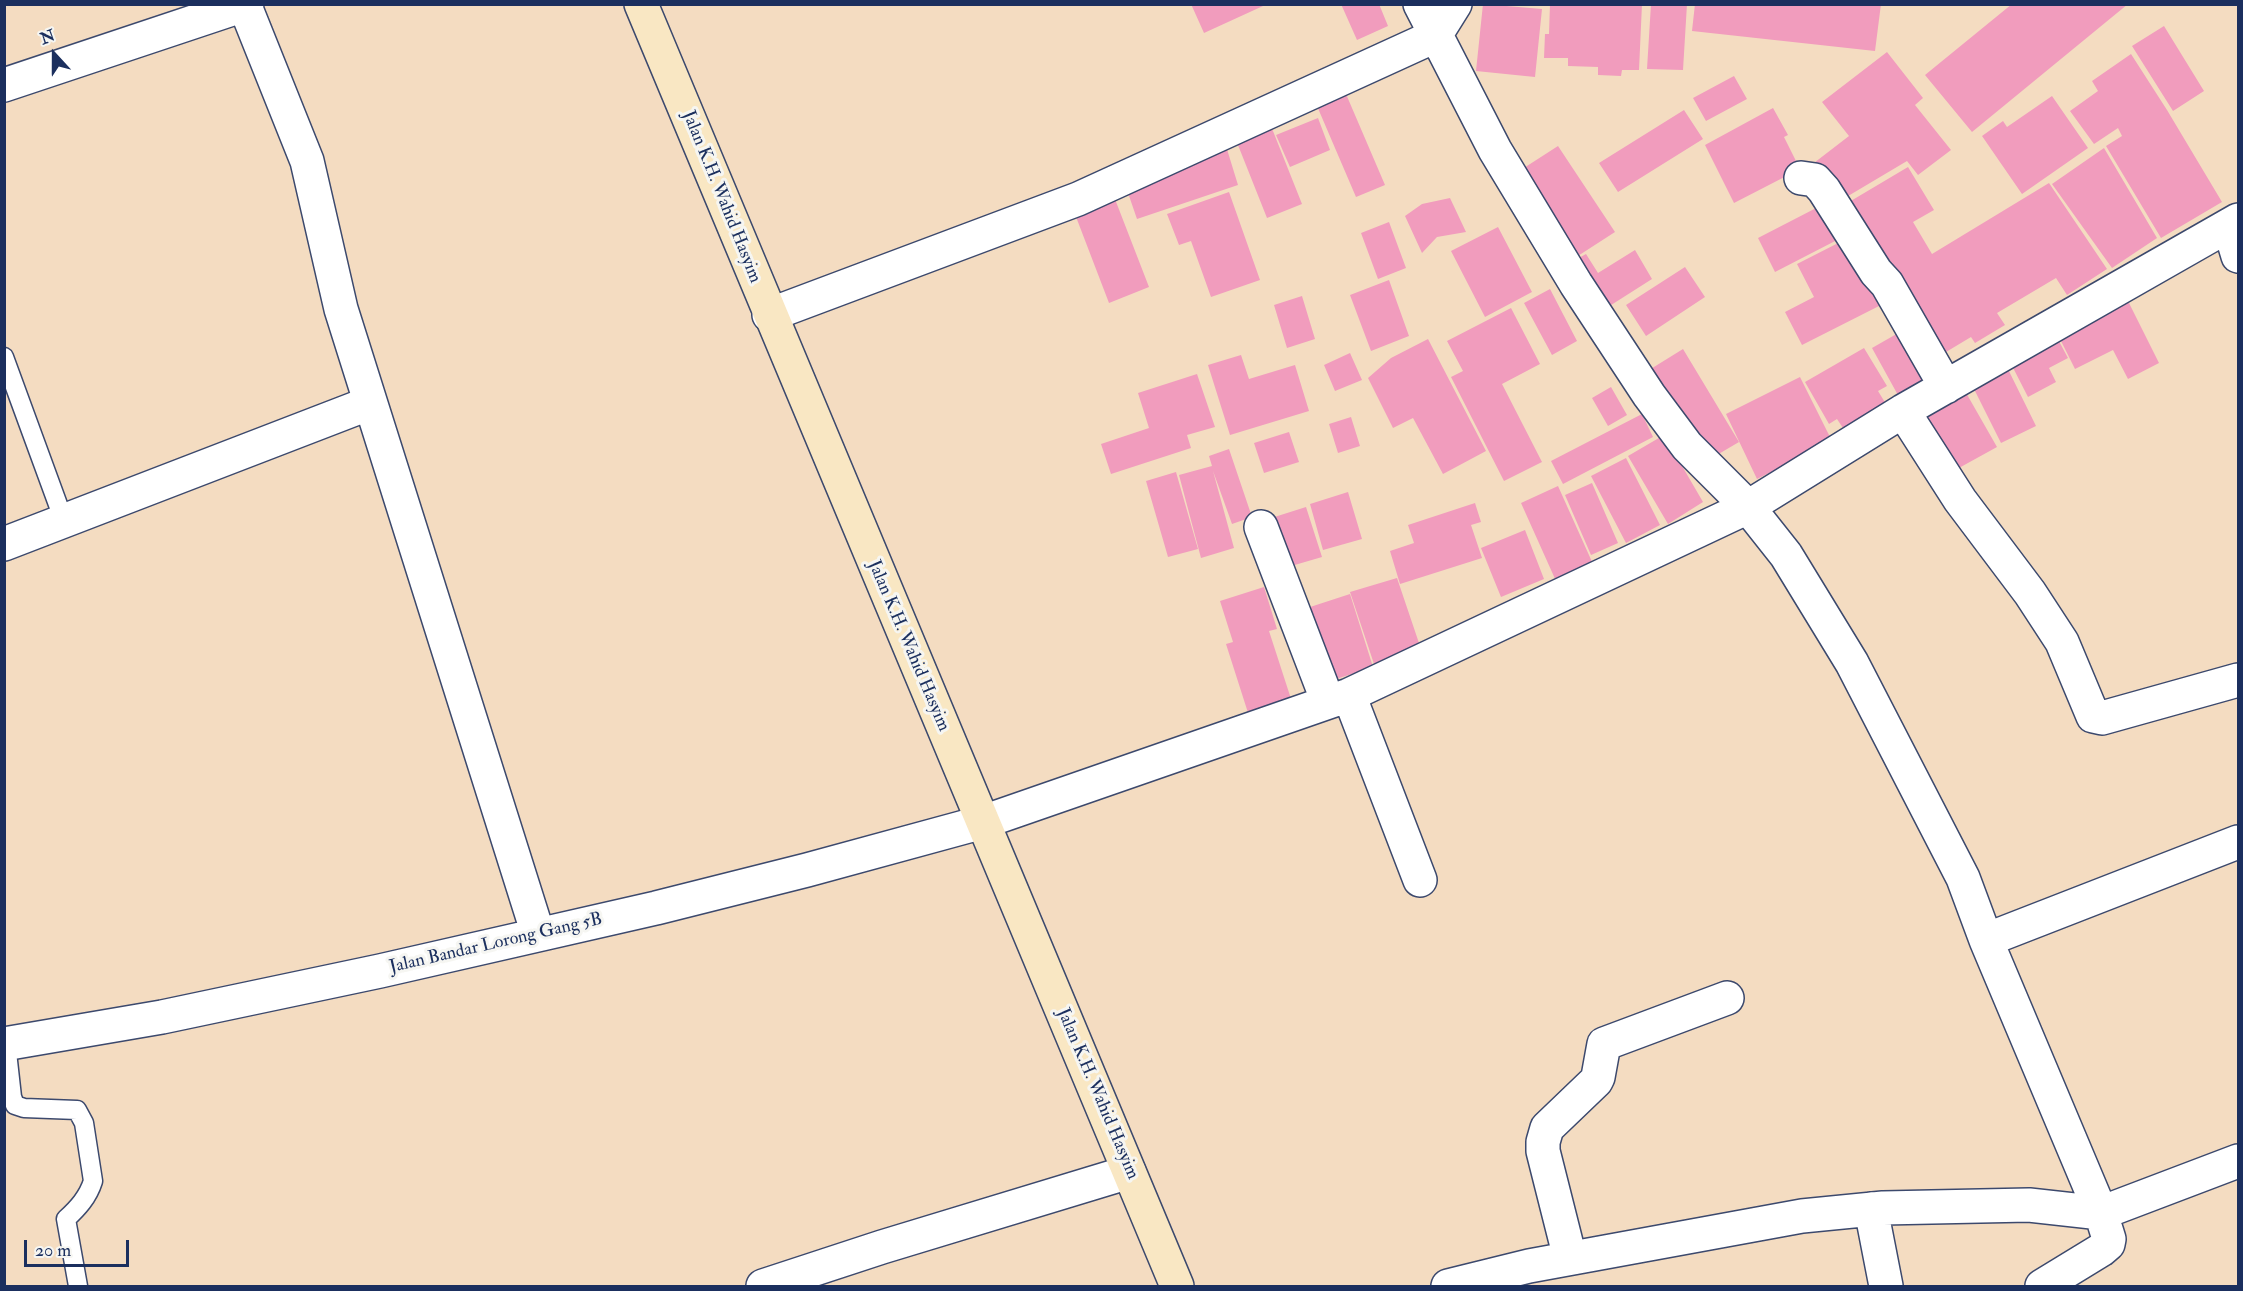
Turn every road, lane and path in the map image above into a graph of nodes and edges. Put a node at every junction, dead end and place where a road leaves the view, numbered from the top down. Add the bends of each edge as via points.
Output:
1 (1420, 4) edge
2 (1455, 4) edge
3 (246, 5) edge
4 (642, 5) edge
5 (201, 12) edge
6 (1435, 36) junction
7 (4, 85) edge
8 (1801, 178) dead end
9 (2235, 234) edge
10 (769, 315) junction
11 (4, 357) edge
12 (1946, 387) junction
13 (370, 403) junction
14 (1904, 411) junction
15 (1748, 507) junction
16 (64, 521) junction
17 (1261, 527) dead end
18 (4, 544) edge
19 (2238, 680) edge
20 (1339, 698) junction
21 (983, 822) junction
22 (2238, 843) edge
23 (1420, 880) dead end
24 (538, 934) junction
25 (1986, 940) junction
26 (1727, 998) dead end
27 (5, 1044) edge
28 (2238, 1161) edge
29 (1129, 1172) junction
30 (1870, 1209) junction
31 (2101, 1213) junction
32 (1570, 1258) junction
33 (78, 1287) edge
34 (763, 1287) edge
35 (1177, 1287) edge
36 (1448, 1287) edge
37 (1886, 1287) edge
38 (2042, 1287) edge

1 - 6 street
2 - 6 street
3 - 5 street
3 - 13 street via 307,162 341,309
4 - 10 main road, Jalan K.H. Wahid Hasyim
5 - 7 street
6 - 10 street via 1078,199
6 - 15 street via 1501,160 1649,395 1688,446
8 - 12 street via 1815,180 1824,190 1887,284
9 - 12 street, Jalan Bandar Lorong Gang 5B
10 - 21 main road, Jalan K.H. Wahid Hasyim
11 - 16 lane
12 - 14 street, Jalan Bandar Lorong Gang 5B
13 - 16 street
13 - 24 street
14 - 15 street, Jalan Bandar Lorong Gang 5B
14 - 19 street via 1960,500 2062,642 2093,716 2102,718
15 - 20 street, Jalan Bandar Lorong Gang 5B
15 - 25 street via 1786,555 1852,663 1964,878
16 - 18 street
17 - 20 street
20 - 21 street, Jalan Bandar Lorong Gang 5B
20 - 23 street
21 - 24 street, Jalan Bandar Lorong Gang 5B via 807,870
21 - 29 main road, Jalan K.H. Wahid Hasyim
22 - 25 street
24 - 27 street, Jalan Bandar Lorong Gang 5B via 162,1017
25 - 31 street
26 - 32 street via 1604,1044 1598,1077 1547,1128 1543,1151
27 - 33 lane via 15,1105 77,1110 84,1123 93,1181 82,1203 66,1219
28 - 31 street
29 - 34 street via 882,1246
29 - 35 main road, Jalan K.H. Wahid Hasyim
30 - 31 street via 2029,1205
30 - 32 street via 1802,1216
30 - 37 street
31 - 38 street via 2108,1244
32 - 36 street

